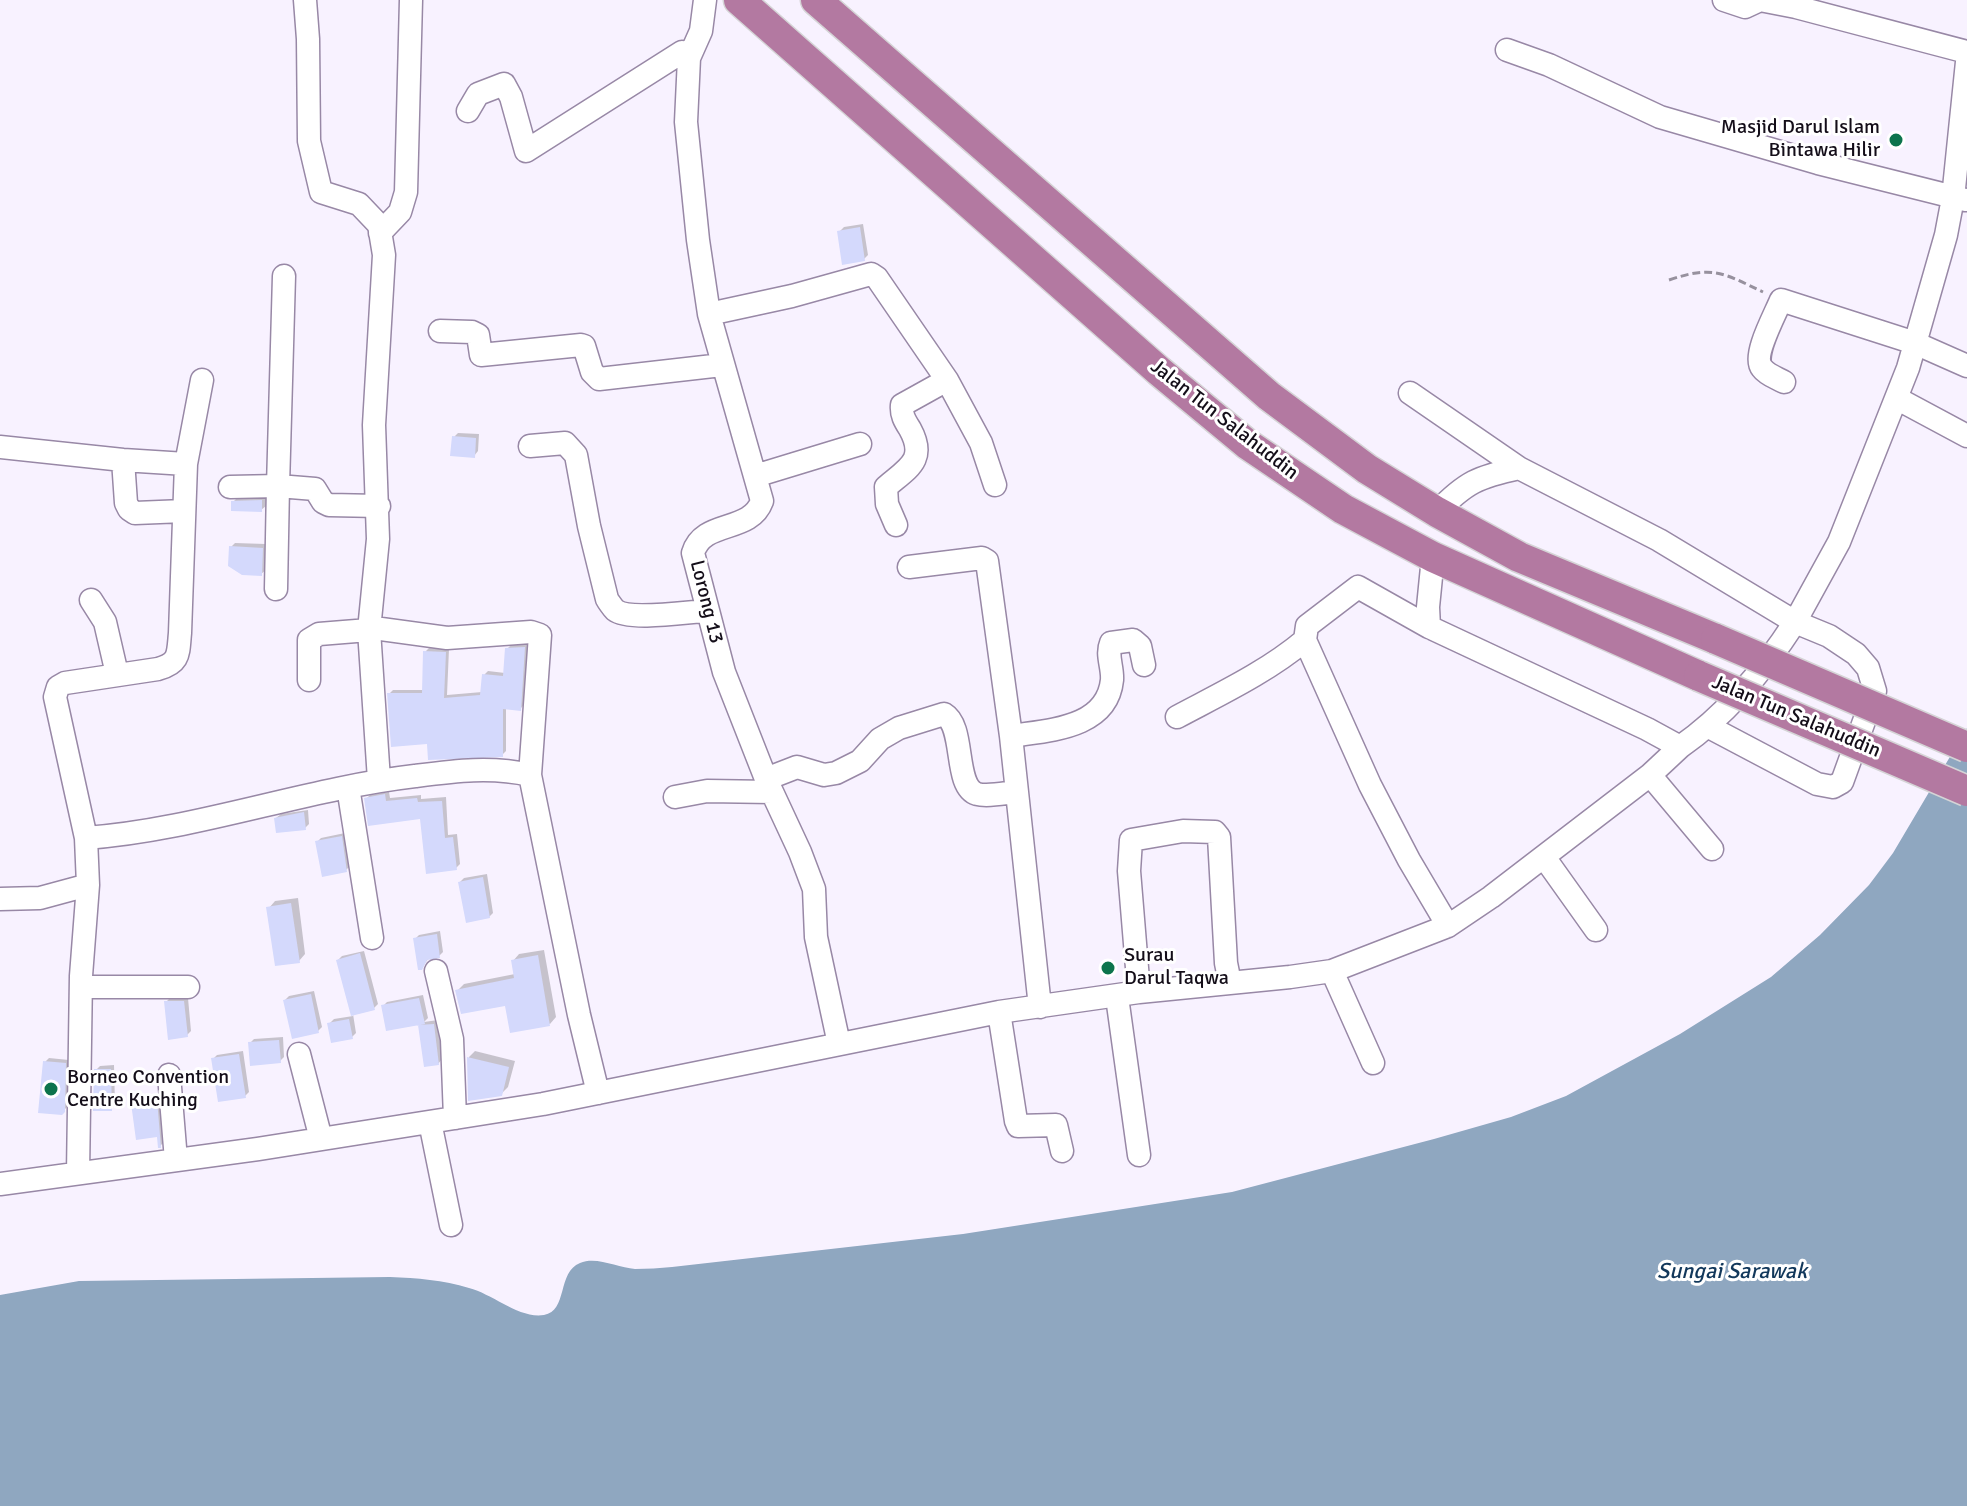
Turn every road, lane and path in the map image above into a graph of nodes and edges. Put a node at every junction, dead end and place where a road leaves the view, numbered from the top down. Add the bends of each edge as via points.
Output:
1 (305, 0) edge
2 (411, 0) edge
3 (705, 0) edge
4 (739, 0) edge
5 (816, 0) edge
6 (1724, 0) edge
7 (1507, 50) dead end
8 (692, 51) junction
9 (1967, 52) edge
10 (1967, 62) edge
11 (468, 111) dead end
12 (1960, 199) edge
13 (380, 233) junction
14 (284, 276) dead end
15 (1669, 280) dead end
16 (1781, 300) junction
17 (709, 314) junction
18 (440, 331) dead end
19 (1915, 343) junction
20 (722, 365) junction
21 (1967, 366) edge
22 (202, 380) dead end
23 (947, 380) junction
24 (1784, 382) dead end
25 (1410, 393) dead end
26 (1898, 399) junction
27 (1967, 436) edge
28 (860, 444) dead end
29 (530, 446) dead end
30 (0, 447) edge
31 (123, 460) junction
32 (186, 464) junction
33 (1519, 468) junction
34 (755, 476) junction
35 (995, 485) dead end
36 (278, 486) junction
37 (230, 487) dead end
38 (379, 506) junction
39 (184, 511) junction
40 (1437, 512) junction
41 (896, 525) dead end
42 (1433, 557) junction
43 (909, 567) dead end
44 (276, 589) dead end
45 (91, 600) dead end
46 (706, 611) junction
47 (1795, 622) junction
48 (1429, 627) junction
49 (369, 630) junction
50 (1305, 640) junction
51 (1144, 665) dead end
52 (117, 674) junction
53 (309, 680) dead end
54 (1177, 717) dead end
55 (1709, 727) junction
56 (1011, 736) junction
57 (1680, 747) junction
58 (1967, 747) edge
59 (530, 775) junction
60 (1650, 775) junction
61 (379, 780) junction
62 (769, 785) junction
63 (348, 787) junction
64 (1967, 791) edge
65 (1016, 792) junction
66 (675, 797) dead end
67 (86, 838) junction
68 (1712, 849) dead end
69 (1544, 857) junction
70 (88, 885) junction
71 (0, 899) edge
72 (1448, 926) junction
73 (1596, 930) dead end
74 (372, 938) dead end
75 (436, 971) dead end
76 (1332, 971) junction
77 (1230, 983) junction
78 (81, 987) junction
79 (188, 987) dead end
80 (1128, 994) junction
81 (1040, 1007) junction
82 (999, 1012) junction
83 (839, 1044) junction
84 (299, 1054) dead end
85 (1373, 1063) dead end
86 (169, 1075) dead end
87 (598, 1093) junction
88 (455, 1118) junction
89 (430, 1122) junction
90 (321, 1139) junction
91 (1062, 1151) dead end
92 (1139, 1155) dead end
93 (176, 1160) junction
94 (78, 1173) junction
95 (0, 1184) edge
96 (451, 1225) dead end

1 - 13 street via 309,141 321,192 359,204
2 - 13 street via 406,192 400,212
3 - 8 street, Lorong 13
4 - 42 highway, Jalan Tun Salahuddin via 1247,444 1343,509
5 - 40 highway, Jalan Tun Salahuddin via 1269,396 1367,469
6 - 9 street via 1745,7 1760,0 1796,7
7 - 12 street via 1660,117
8 - 11 street via 682,52 526,151 504,84 478,94
8 - 17 street, Lorong 13 via 686,122
10 - 12 street
12 - 19 street
13 - 38 street via 384,255 374,425
14 - 36 street
15 - 16 path via 1698,270 1723,273
16 - 19 street
16 - 24 street via 1758,363
17 - 20 street, Lorong 13
17 - 23 street via 871,274
18 - 20 street via 478,335 481,355 581,345 599,379
19 - 21 street
19 - 26 street
20 - 34 street, Lorong 13
22 - 32 street
23 - 35 street via 981,443
23 - 41 street via 902,405 918,456 886,487
25 - 33 street
26 - 27 street
26 - 47 street via 1839,542
28 - 34 street
29 - 46 street via 565,443 576,455 607,599 614,609 638,615
30 - 31 street
31 - 32 street
31 - 39 street via 129,509
32 - 39 street
33 - 40 street via 1460,489
33 - 47 street via 1659,540
34 - 46 street, Lorong 13 via 762,501 758,511 706,535 693,553
36 - 37 street
36 - 38 street via 315,489 329,505
36 - 44 street
38 - 49 street
39 - 52 street via 176,659 158,669
40 - 58 highway, Jalan Tun Salahuddin, bridge via 1519,557
42 - 48 street
42 - 64 highway, Jalan Tun Salahuddin, bridge
43 - 56 street via 987,561
45 - 52 street via 105,622
46 - 62 street, Lorong 13
47 - 55 street via 1776,652
47 - 55 street via 1856,654 1868,668 1875,691 1842,782 1833,787 1817,784
48 - 50 street via 1358,587 1307,626
48 - 57 street
49 - 53 street via 319,634 309,640
49 - 59 street via 447,638 540,635
49 - 61 street
50 - 54 street
50 - 72 street via 1370,785
51 - 56 street via 1133,640 1111,643 1113,676 1101,707 1069,728
52 - 67 street via 65,683 55,697
55 - 57 street
56 - 65 street
57 - 60 street
59 - 61 street via 472,769
59 - 87 street
60 - 68 street
60 - 69 street
61 - 63 street
62 - 65 street via 797,767 836,773 860,761 899,728 944,714 954,727 967,785 974,793
62 - 66 street
62 - 83 street, Lorong 13 via 814,889 816,937
63 - 67 street
63 - 74 street
65 - 81 street
67 - 70 street
69 - 72 street
69 - 73 street
70 - 71 street via 40,898
70 - 78 street
72 - 76 street
75 - 88 street via 452,1039
76 - 77 street
76 - 85 street
77 - 80 street
77 - 80 street via 1219,837 1215,832 1183,831 1131,840
78 - 79 street
78 - 94 street
80 - 81 street
80 - 92 street
81 - 82 street
82 - 83 street
82 - 91 street via 1018,1126 1056,1125
83 - 87 street
84 - 90 street
86 - 93 street
87 - 88 street
88 - 89 street
89 - 90 street
89 - 96 street
90 - 93 street
93 - 94 street
94 - 95 street

